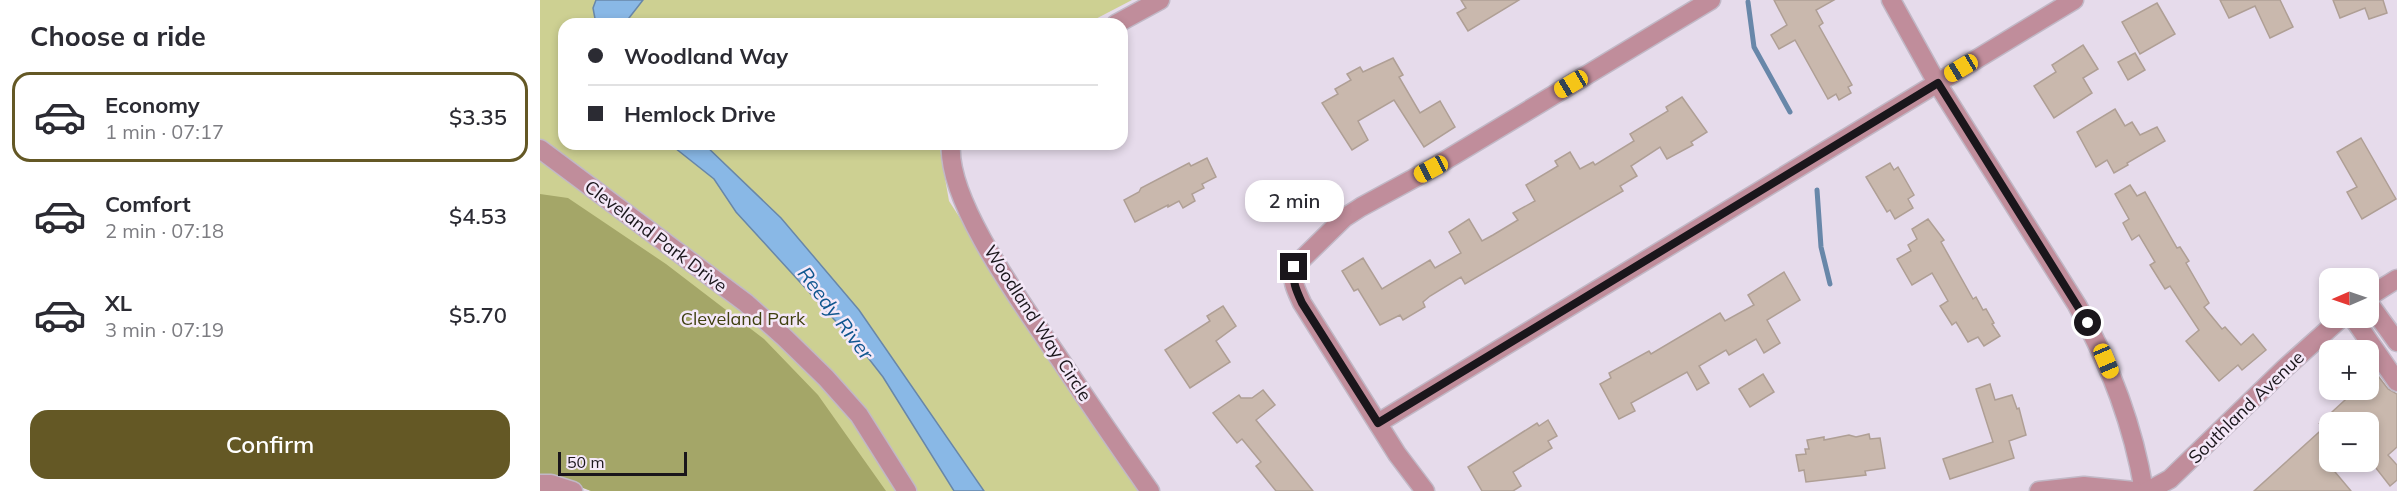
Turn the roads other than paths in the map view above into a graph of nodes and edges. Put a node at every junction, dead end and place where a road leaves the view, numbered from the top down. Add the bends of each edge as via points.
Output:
1 (1160, 0) edge
2 (1711, 0) edge
3 (1891, 0) edge
4 (2074, 0) edge
5 (1127, 18) edge
6 (1938, 83) junction
7 (540, 149) edge
8 (951, 150) edge
9 (2397, 279) edge
10 (2379, 290) edge
11 (2379, 315) edge
12 (2330, 328) edge
13 (2360, 328) edge
14 (2395, 334) edge
15 (2397, 382) edge
16 (1378, 423) junction
17 (540, 484) edge
18 (573, 491) edge
19 (907, 491) edge
20 (1150, 491) edge
21 (1425, 491) edge
22 (2038, 491) edge
23 (2134, 491) edge
24 (2146, 491) edge

1 - 5 street
2 - 16 street via 1361,207 1344,218 1294,267 1294,288 1302,303
3 - 6 street
4 - 6 street
6 - 16 street
6 - 24 street via 2098,342 2127,417
7 - 19 street, Cleveland Park Drive via 746,303 784,338 859,415
8 - 20 street, Woodland Way Circle via 951,164 963,199 1008,283
9 - 10 street
11 - 14 street
12 - 24 street, Southland Avenue via 2170,479
13 - 15 street
16 - 21 street
17 - 18 street
22 - 23 street via 2084,486

